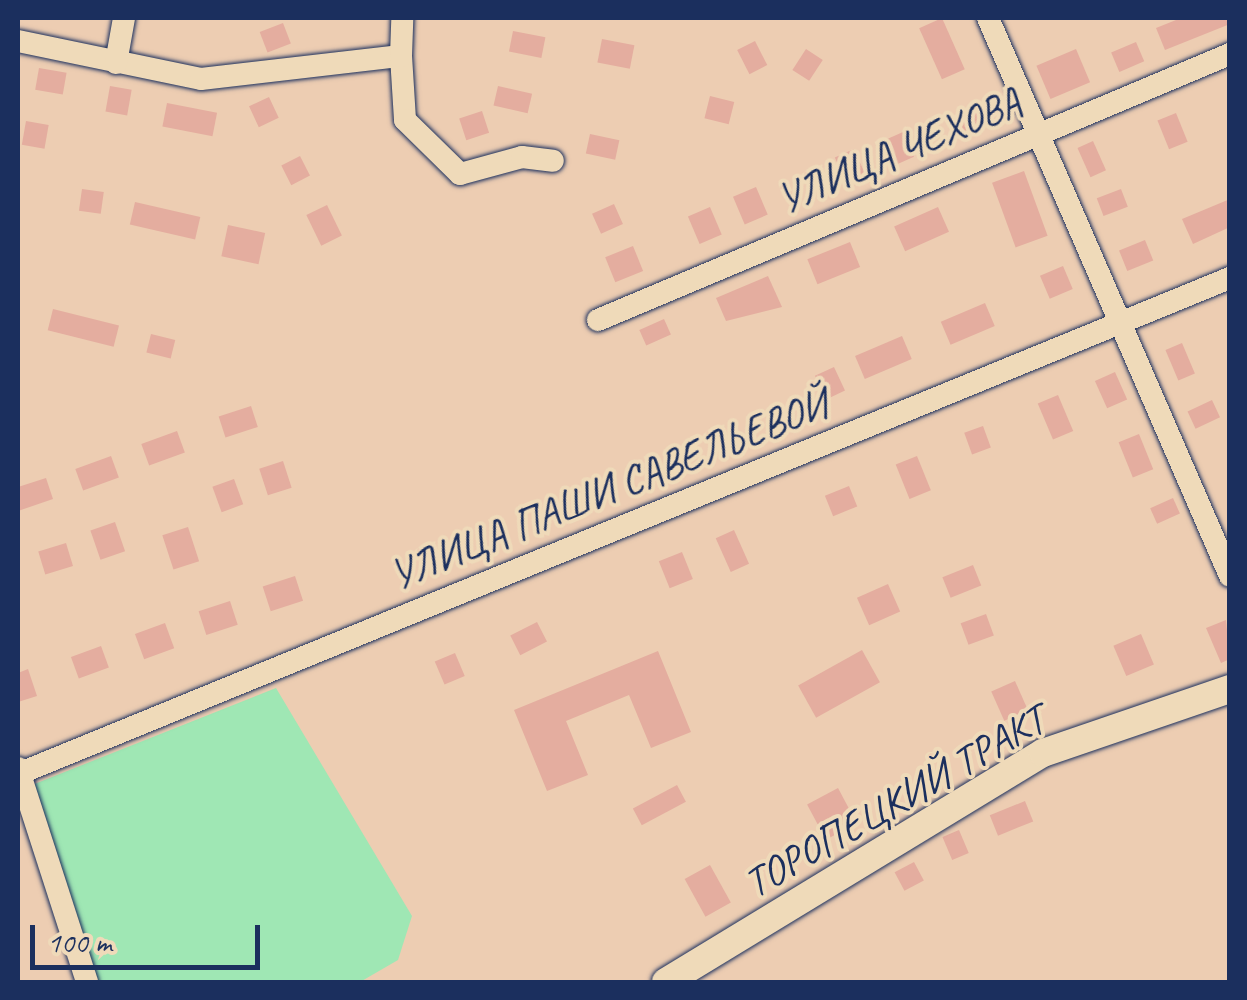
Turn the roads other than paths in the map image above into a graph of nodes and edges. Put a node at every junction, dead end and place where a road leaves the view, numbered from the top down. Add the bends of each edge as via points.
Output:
1 (124, 18) edge
2 (402, 18) edge
3 (988, 18) edge
4 (18, 41) edge
5 (1230, 54) edge
6 (401, 56) junction
7 (116, 63) junction
8 (1033, 135) junction
9 (553, 161) dead end
10 (1230, 278) edge
11 (598, 320) dead end
12 (1120, 324) junction
13 (1230, 576) edge
14 (1230, 689) edge
15 (18, 771) edge
16 (87, 982) edge
17 (666, 982) edge

1 - 7 street
2 - 6 street
3 - 8 street
4 - 7 street
5 - 8 street, УЛИЦА ЧЕХОВА
6 - 7 street via 201,79
6 - 9 street via 406,120 460,174 522,158
8 - 11 street, УЛИЦА ЧЕХОВА
8 - 12 street
10 - 12 street, УЛИЦА ПАШИ САВЕЛЬЕВОЙ
12 - 13 street
12 - 15 street, УЛИЦА ПАШИ САВЕЛЬЕВОЙ
14 - 17 main road, ТОРОПЕЦКИЙ ТРАКТ via 1043,754
15 - 16 street

